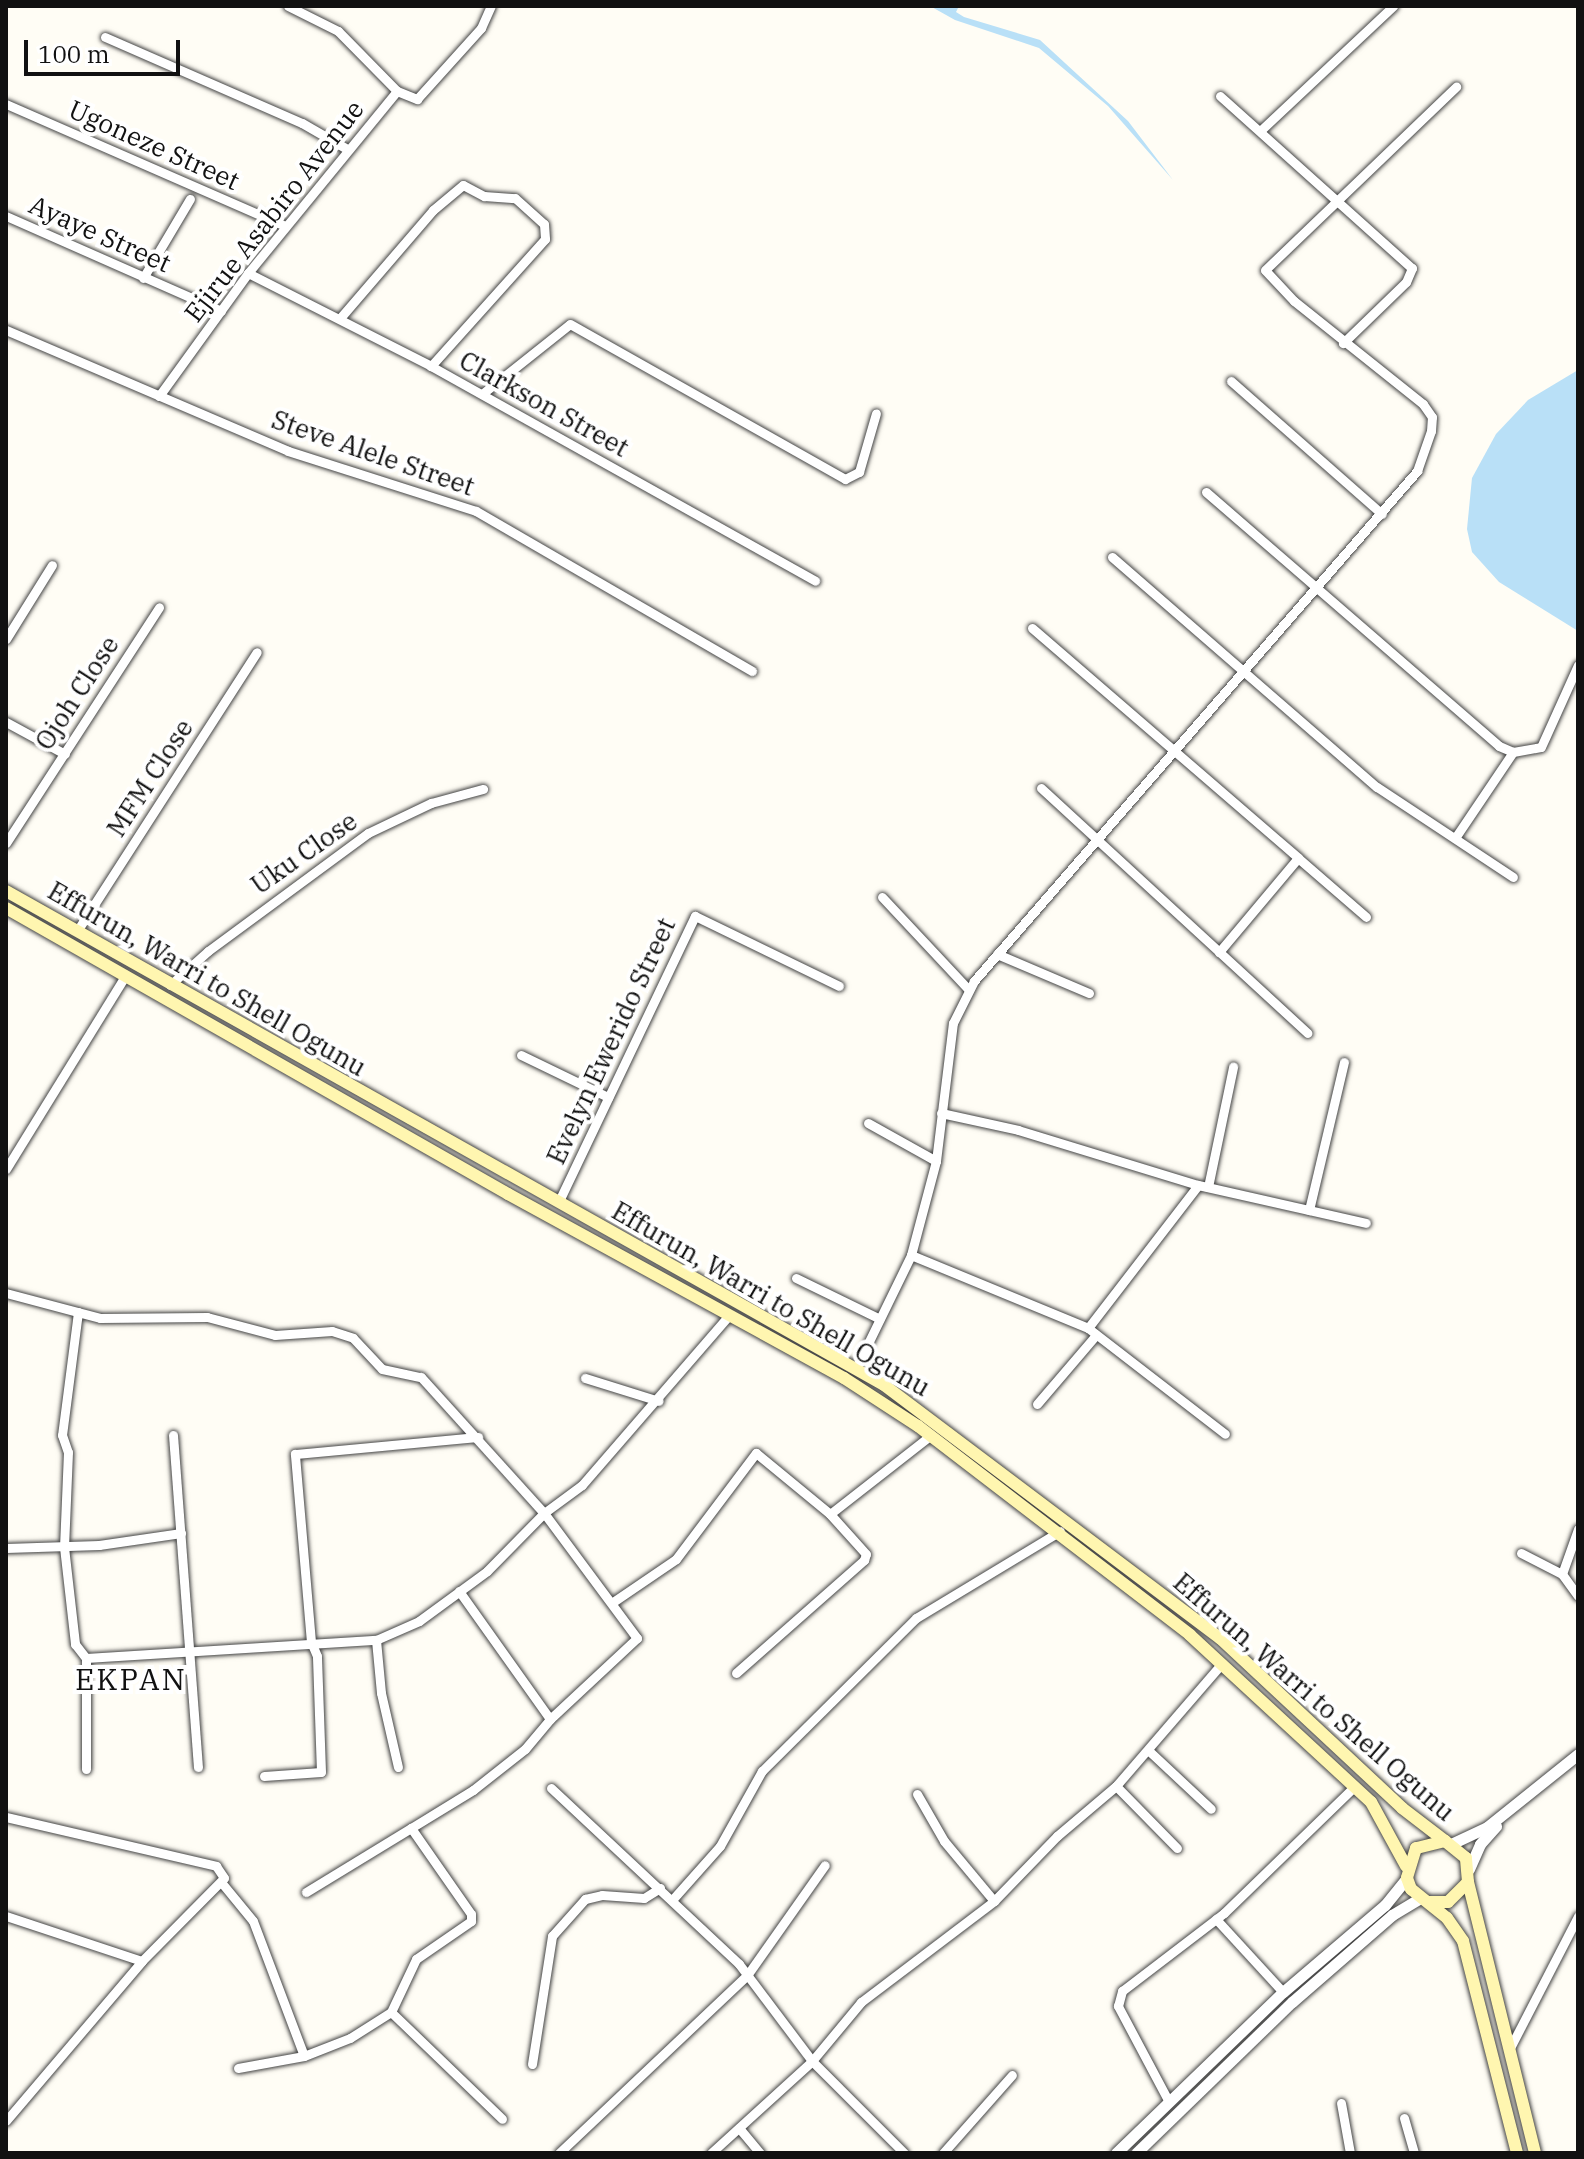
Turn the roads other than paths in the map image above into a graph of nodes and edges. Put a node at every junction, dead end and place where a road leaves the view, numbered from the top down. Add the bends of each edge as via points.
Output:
1 (288, 6) edge
2 (1393, 6) edge
3 (487, 7) edge
4 (105, 37) dead end
5 (1456, 87) dead end
6 (397, 91) junction
7 (1220, 96) dead end
8 (6, 104) edge
9 (1260, 131) junction
10 (347, 149) junction
11 (1336, 197) junction
12 (190, 199) dead end
13 (6, 216) edge
14 (285, 226) junction
15 (248, 273) junction
16 (143, 278) junction
17 (221, 311) junction
18 (341, 317) junction
19 (6, 330) edge
20 (1343, 343) junction
21 (431, 366) junction
22 (1231, 381) dead end
23 (482, 394) junction
24 (159, 396) junction
25 (876, 413) dead end
26 (1206, 492) dead end
27 (1382, 514) junction
28 (1112, 557) dead end
29 (52, 565) dead end
30 (815, 581) dead end
31 (1318, 589) junction
32 (159, 607) dead end
33 (1032, 628) dead end
34 (6, 639) edge
35 (257, 652) dead end
36 (1578, 665) edge
37 (1247, 670) junction
38 (752, 671) dead end
39 (6, 722) edge
40 (1176, 751) junction
41 (1513, 752) junction
42 (65, 754) junction
43 (1041, 788) dead end
44 (483, 789) dead end
45 (1455, 838) junction
46 (1097, 839) junction
47 (6, 843) edge
48 (1298, 858) junction
49 (1513, 877) dead end
50 (6, 891) edge
51 (882, 897) dead end
52 (6, 908) edge
53 (1366, 917) dead end
54 (79, 928) junction
55 (1219, 952) junction
56 (997, 954) junction
57 (126, 975) junction
58 (170, 985) junction
59 (839, 986) dead end
60 (969, 990) junction
61 (1089, 993) dead end
62 (1307, 1033) dead end
63 (521, 1055) dead end
64 (1344, 1062) dead end
65 (1233, 1067) dead end
66 (608, 1097) junction
67 (941, 1113) junction
68 (868, 1123) dead end
69 (936, 1161) junction
70 (6, 1169) edge
71 (516, 1178) junction
72 (1203, 1186) junction
73 (508, 1194) junction
74 (559, 1201) junction
75 (1309, 1210) junction
76 (1366, 1223) dead end
77 (911, 1255) junction
78 (796, 1278) dead end
79 (6, 1293) edge
80 (78, 1312) junction
81 (729, 1315) junction
82 (880, 1319) junction
83 (1092, 1332) junction
84 (856, 1368) junction
85 (585, 1378) dead end
86 (659, 1401) junction
87 (1037, 1404) dead end
88 (1225, 1434) dead end
89 (173, 1435) dead end
90 (930, 1436) junction
91 (478, 1437) junction
92 (544, 1513) junction
93 (830, 1514) junction
94 (1578, 1529) edge
95 (1060, 1531) junction
96 (181, 1533) junction
97 (64, 1547) junction
98 (6, 1548) edge
99 (1521, 1553) dead end
100 (1562, 1574) junction
101 (459, 1591) junction
102 (1578, 1596) edge
103 (613, 1602) junction
104 (376, 1640) junction
105 (311, 1642) junction
106 (192, 1652) junction
107 (86, 1658) junction
108 (1222, 1663) junction
109 (736, 1673) dead end
110 (550, 1719) junction
111 (1148, 1750) junction
112 (1578, 1754) edge
113 (198, 1767) dead end
114 (398, 1767) dead end
115 (86, 1769) dead end
116 (264, 1776) dead end
117 (1116, 1786) junction
118 (1355, 1786) junction
119 (551, 1788) dead end
120 (917, 1794) dead end
121 (1211, 1809) dead end
122 (1505, 1814) junction
123 (6, 1817) edge
124 (411, 1828) junction
125 (1448, 1842) junction
126 (1177, 1848) dead end
127 (825, 1865) dead end
128 (1406, 1872) junction
129 (1468, 1875) junction
130 (221, 1882) junction
131 (660, 1888) junction
132 (306, 1892) dead end
133 (672, 1900) junction
134 (1424, 1900) junction
135 (994, 1901) junction
136 (1389, 1910) junction
137 (6, 1916) edge
138 (1578, 1916) edge
139 (1216, 1919) junction
140 (142, 1961) junction
141 (748, 1974) junction
142 (1283, 1992) junction
143 (391, 2012) junction
144 (1511, 2046) junction
145 (304, 2056) junction
146 (812, 2061) junction
147 (532, 2064) dead end
148 (238, 2068) dead end
149 (1012, 2075) dead end
150 (1169, 2102) junction
151 (1341, 2103) dead end
152 (1404, 2118) dead end
153 (502, 2119) dead end
154 (6, 2121) edge
155 (739, 2128) junction
156 (559, 2153) edge
157 (711, 2153) edge
158 (760, 2153) edge
159 (904, 2153) edge
160 (943, 2153) edge
161 (1116, 2153) edge
162 (1136, 2153) edge
163 (1350, 2153) edge
164 (1414, 2153) edge
165 (1517, 2153) edge
166 (1535, 2153) edge

1 - 6 street via 338,31
2 - 9 street
3 - 6 street, Ejirue Asabiro Avenue via 481,28 425,93 417,99
4 - 10 street via 302,123
5 - 11 street
6 - 10 street, Ejirue Asabiro Avenue
7 - 9 street
8 - 14 street, Ugoneze Street
9 - 11 street
10 - 14 street, Ejirue Asabiro Avenue
11 - 20 street via 1412,272
11 - 20 street via 1268,262 1265,275
12 - 16 street
13 - 16 street, Ayaye Street
14 - 15 street, Ejirue Asabiro Avenue
15 - 17 street, Ejirue Asabiro Avenue
15 - 18 street, Clarkson Street
16 - 17 street, Ayaye Street
17 - 24 street, Ejirue Asabiro Avenue
18 - 21 street, Clarkson Street
18 - 21 street via 433,210 463,185 484,196 515,198 544,224 545,239
19 - 24 street, Steve Alele Street
20 - 27 street via 1423,404 1432,417 1417,471
21 - 23 street, Clarkson Street
22 - 27 street
23 - 25 street via 570,324 845,479 859,472
23 - 30 street, Clarkson Street
24 - 38 street, Steve Alele Street via 343,472 476,511
26 - 31 street
27 - 31 street
28 - 37 street
29 - 34 street
31 - 37 street
31 - 41 street via 1427,688
32 - 42 street, Ojoh Close
33 - 40 street
35 - 54 street, MFM Close
36 - 41 street via 1541,747
37 - 40 street
37 - 45 street via 1377,787
39 - 42 street
40 - 46 street
40 - 48 street
41 - 45 street
42 - 47 street, Ojoh Close
43 - 46 street
44 - 58 street, Uku Close via 431,803 368,833 220,941
45 - 49 street
46 - 55 street
46 - 56 street
48 - 53 street
48 - 55 street
50 - 54 main road, Effurun, Warri to Shell Ogunu
51 - 60 street
52 - 57 main road, Effurun, Warri to Shell Ogunu
54 - 58 main road, Effurun, Warri to Shell Ogunu
55 - 62 street
56 - 60 street
56 - 61 street
57 - 70 street
57 - 73 main road, Effurun, Warri to Shell Ogunu
58 - 71 main road, Effurun, Warri to Shell Ogunu
59 - 66 street, Evelyn Ewerido Street via 695,916
60 - 67 street via 953,1023
63 - 66 street
64 - 75 street
65 - 72 street
66 - 74 street, Evelyn Ewerido Street
67 - 69 street
67 - 72 street via 1018,1130
68 - 69 street
69 - 77 street
71 - 73 main road
71 - 74 main road, Effurun, Warri to Shell Ogunu
72 - 75 street
72 - 83 street
73 - 81 main road, Effurun, Warri to Shell Ogunu
74 - 84 main road, Effurun, Warri to Shell Ogunu
75 - 76 street
77 - 82 street
77 - 83 street
78 - 82 street
79 - 80 street
80 - 91 street via 100,1318 207,1317 275,1335 342,1333 382,1369 421,1377
80 - 97 street via 62,1435 68,1452
81 - 86 street
81 - 90 main road, Effurun, Warri to Shell Ogunu via 844,1378
82 - 84 street
83 - 87 street
83 - 88 street
84 - 125 main road, Effurun, Warri to Shell Ogunu via 1098,1542 1220,1638 1410,1816
85 - 86 street
86 - 92 street via 582,1485
89 - 96 street
90 - 93 street
90 - 95 main road, Effurun, Warri to Shell Ogunu
91 - 92 street
91 - 105 street via 295,1454
92 - 101 street
92 - 103 street
93 - 103 street via 756,1453 676,1559
93 - 109 street via 866,1554 864,1560
94 - 100 street
95 - 108 main road, Effurun, Warri to Shell Ogunu
95 - 133 street via 916,1618 762,1771 720,1846
96 - 97 street
96 - 106 street
97 - 98 street
97 - 107 street via 75,1644
99 - 100 street
100 - 102 street
101 - 104 street via 419,1621
101 - 110 street
103 - 110 street via 637,1638
104 - 105 street
104 - 114 street via 381,1693
105 - 106 street
105 - 116 street via 317,1656 321,1772
106 - 107 street
106 - 113 street
107 - 115 street
108 - 111 street
108 - 118 main road, Effurun, Warri to Shell Ogunu
110 - 124 street via 525,1749 473,1790
111 - 117 street
111 - 121 street
112 - 122 street
117 - 126 street
117 - 135 street via 1057,1836
118 - 128 main road, Effurun, Warri to Shell Ogunu via 1388,1825
118 - 139 street
119 - 131 street
120 - 135 street via 944,1841
122 - 125 street
122 - 129 street via 1480,1844
123 - 130 street via 216,1866 223,1874
124 - 132 street
124 - 143 street via 471,1914 465,1927 416,1959
125 - 128 main road via 1416,1848
125 - 129 main road
127 - 141 street
128 - 134 main road
128 - 136 street
129 - 134 main road via 1448,1902
129 - 144 main road
130 - 140 street
130 - 145 street via 253,1921
131 - 133 street
131 - 147 street via 644,1898 585,1899 552,1936
133 - 141 street
134 - 136 street
134 - 165 main road via 1463,1941
135 - 146 street via 861,2002
136 - 142 street
136 - 162 street
137 - 140 street
138 - 144 street
139 - 142 street
139 - 150 street via 1119,1998
140 - 154 street
141 - 146 street
141 - 156 street
142 - 150 street
143 - 145 street via 350,2038
143 - 153 street
144 - 166 main road
145 - 148 street
146 - 155 street
146 - 159 street
149 - 160 street
150 - 161 street
151 - 163 street
152 - 164 street
155 - 157 street
155 - 158 street

